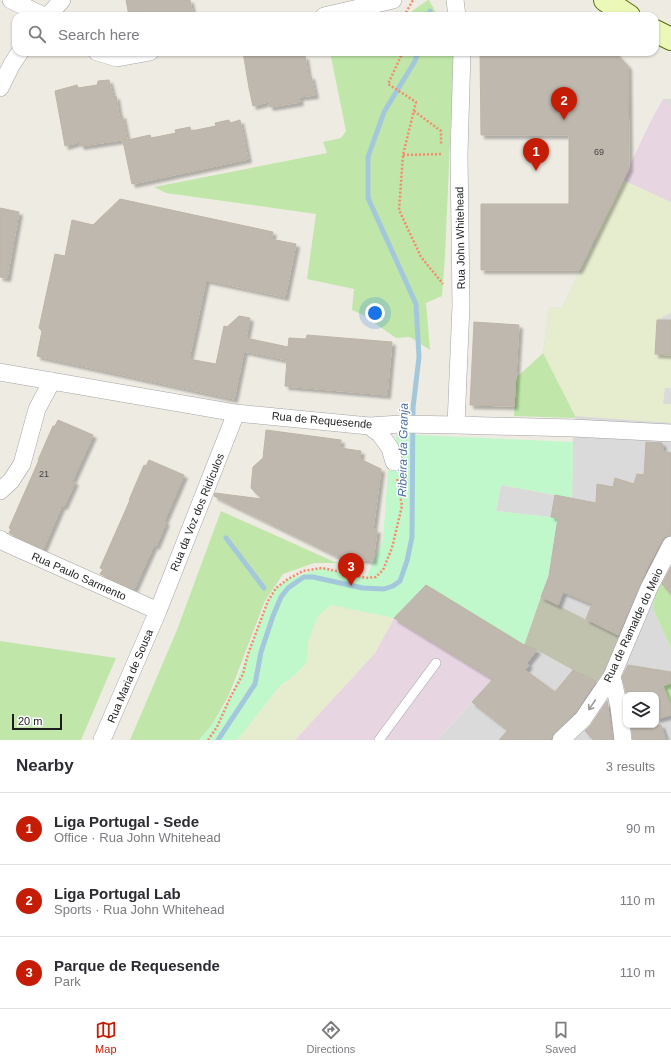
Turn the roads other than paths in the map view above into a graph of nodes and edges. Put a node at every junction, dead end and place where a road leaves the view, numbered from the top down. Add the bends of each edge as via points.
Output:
1 (11, 0) edge
2 (62, 0) edge
3 (393, 0) edge
4 (454, 0) edge
5 (605, 0) edge
6 (36, 12) edge
7 (52, 12) edge
8 (341, 12) edge
9 (456, 12) edge
10 (623, 12) edge
11 (659, 33) edge
12 (671, 39) edge
13 (17, 56) edge
14 (110, 56) edge
15 (131, 56) edge
16 (462, 56) edge
17 (0, 88) edge
18 (0, 372) edge
19 (52, 381) junction
20 (236, 413) junction
21 (456, 424) junction
22 (369, 426) junction
23 (671, 433) edge
24 (394, 462) road end
25 (0, 491) edge
26 (0, 539) edge
27 (671, 545) edge
28 (158, 611) junction
29 (436, 664) dead end
30 (612, 676) junction
31 (102, 740) edge
32 (379, 740) edge
33 (561, 740) edge
34 (623, 740) edge

1 - 6 street
2 - 7 street
3 - 8 street
4 - 9 street
5 - 10 main road
11 - 12 main road
13 - 17 street
14 - 15 street
16 - 21 street, Rua John Whitehead via 459,154 461,305
18 - 19 street, Rua de Requesende
19 - 20 street, Rua de Requesende
19 - 25 street via 36,409 22,464
20 - 22 street, Rua de Requesende
20 - 28 street, Rua da Voz dos Ridículos
21 - 22 street, Rua de Requesende
21 - 23 street, Rua de Requesende
22 - 24 street via 380,434 390,448
26 - 28 street, Rua Paulo Sarmento
27 - 30 street, Rua de Ramalde do Meio via 649,588
28 - 31 street, Rua Maria de Sousa
29 - 32 lane
30 -> 33 street, Rua de Ramalde do Meio via 583,719
30 - 34 street

